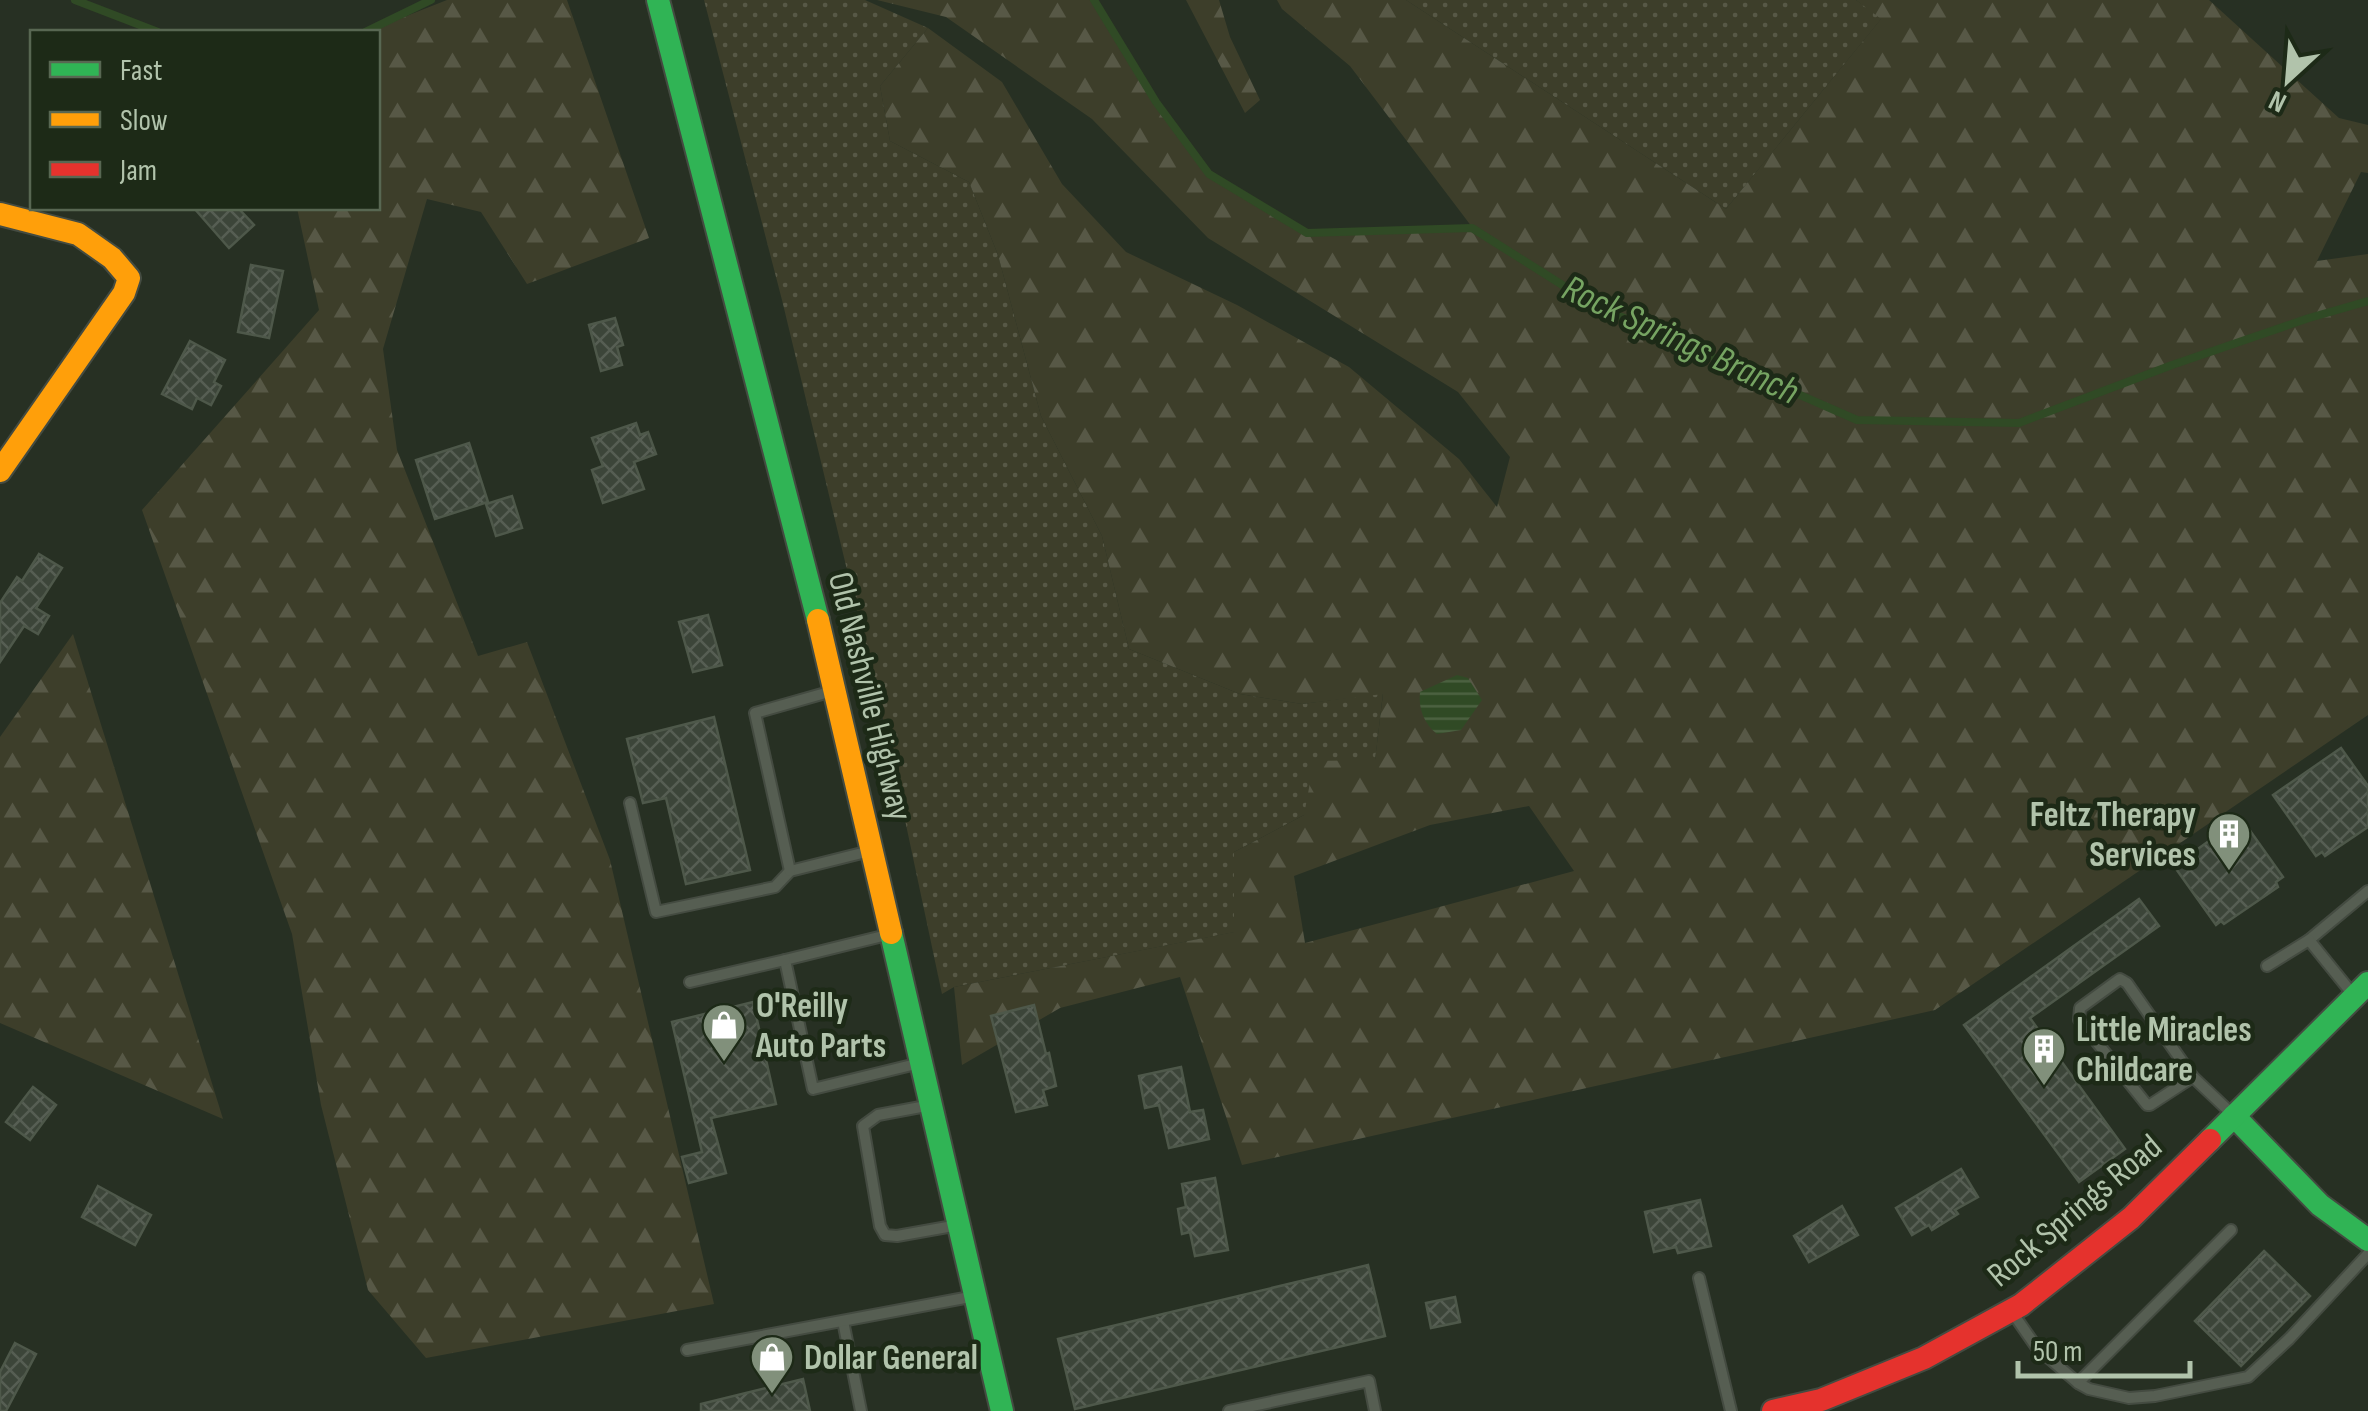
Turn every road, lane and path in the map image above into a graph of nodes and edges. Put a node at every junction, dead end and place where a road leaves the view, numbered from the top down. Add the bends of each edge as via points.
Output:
1 (658, 0) edge
2 (0, 214) edge
3 (0, 471) edge
4 (834, 690) junction
5 (630, 803) dead end
6 (872, 850) junction
7 (790, 870) junction
8 (2368, 891) edge
9 (892, 934) junction
10 (2309, 940) junction
11 (784, 960) junction
12 (2267, 966) dead end
13 (690, 982) dead end
14 (2362, 990) edge
15 (922, 1062) junction
16 (2194, 1077) junction
17 (932, 1105) junction
18 (2234, 1116) junction
19 (959, 1225) junction
20 (2231, 1230) dead end
21 (2368, 1240) edge
22 (2368, 1254) edge
23 (1699, 1278) dead end
24 (976, 1296) junction
25 (2011, 1310) junction
26 (844, 1322) junction
27 (687, 1350) dead end
28 (2078, 1383) junction
29 (1784, 1410) edge
30 (861, 1411) edge
31 (1002, 1411) edge
32 (1229, 1411) edge
33 (1375, 1411) edge
34 (1731, 1411) edge

1 - 4 main road, Old Nashville Highway
2 - 3 main road via 78,234 129,278
4 - 6 main road, Old Nashville Highway
4 - 7 lane via 755,713
5 - 7 lane via 656,912 775,887
6 - 7 lane
6 - 9 main road, Old Nashville Highway
8 - 10 lane
9 - 11 lane
9 - 15 main road, Old Nashville Highway
10 - 12 lane
10 - 14 lane
11 - 13 lane
11 - 15 lane via 813,1089
14 - 18 main road, Rock Springs Road
15 - 17 main road, Old Nashville Highway
16 - 16 lane via 2127,982 2116,980 2080,1008 2079,1020 2147,1105
16 - 18 lane
17 - 19 main road, Old Nashville Highway
17 - 19 lane via 878,1114 863,1126 880,1226 898,1236
18 - 21 main road via 2320,1205
18 - 25 main road, Rock Springs Road via 2130,1218
19 - 24 main road, Old Nashville Highway
20 - 28 lane
22 - 28 lane via 2248,1378 2129,1398
23 - 34 lane
24 - 26 lane
24 - 31 main road, Old Nashville Highway
25 - 28 lane via 2037,1348
25 - 29 main road, Rock Springs Road via 1924,1358
26 - 27 lane
26 - 30 lane
32 - 33 lane via 1369,1381

